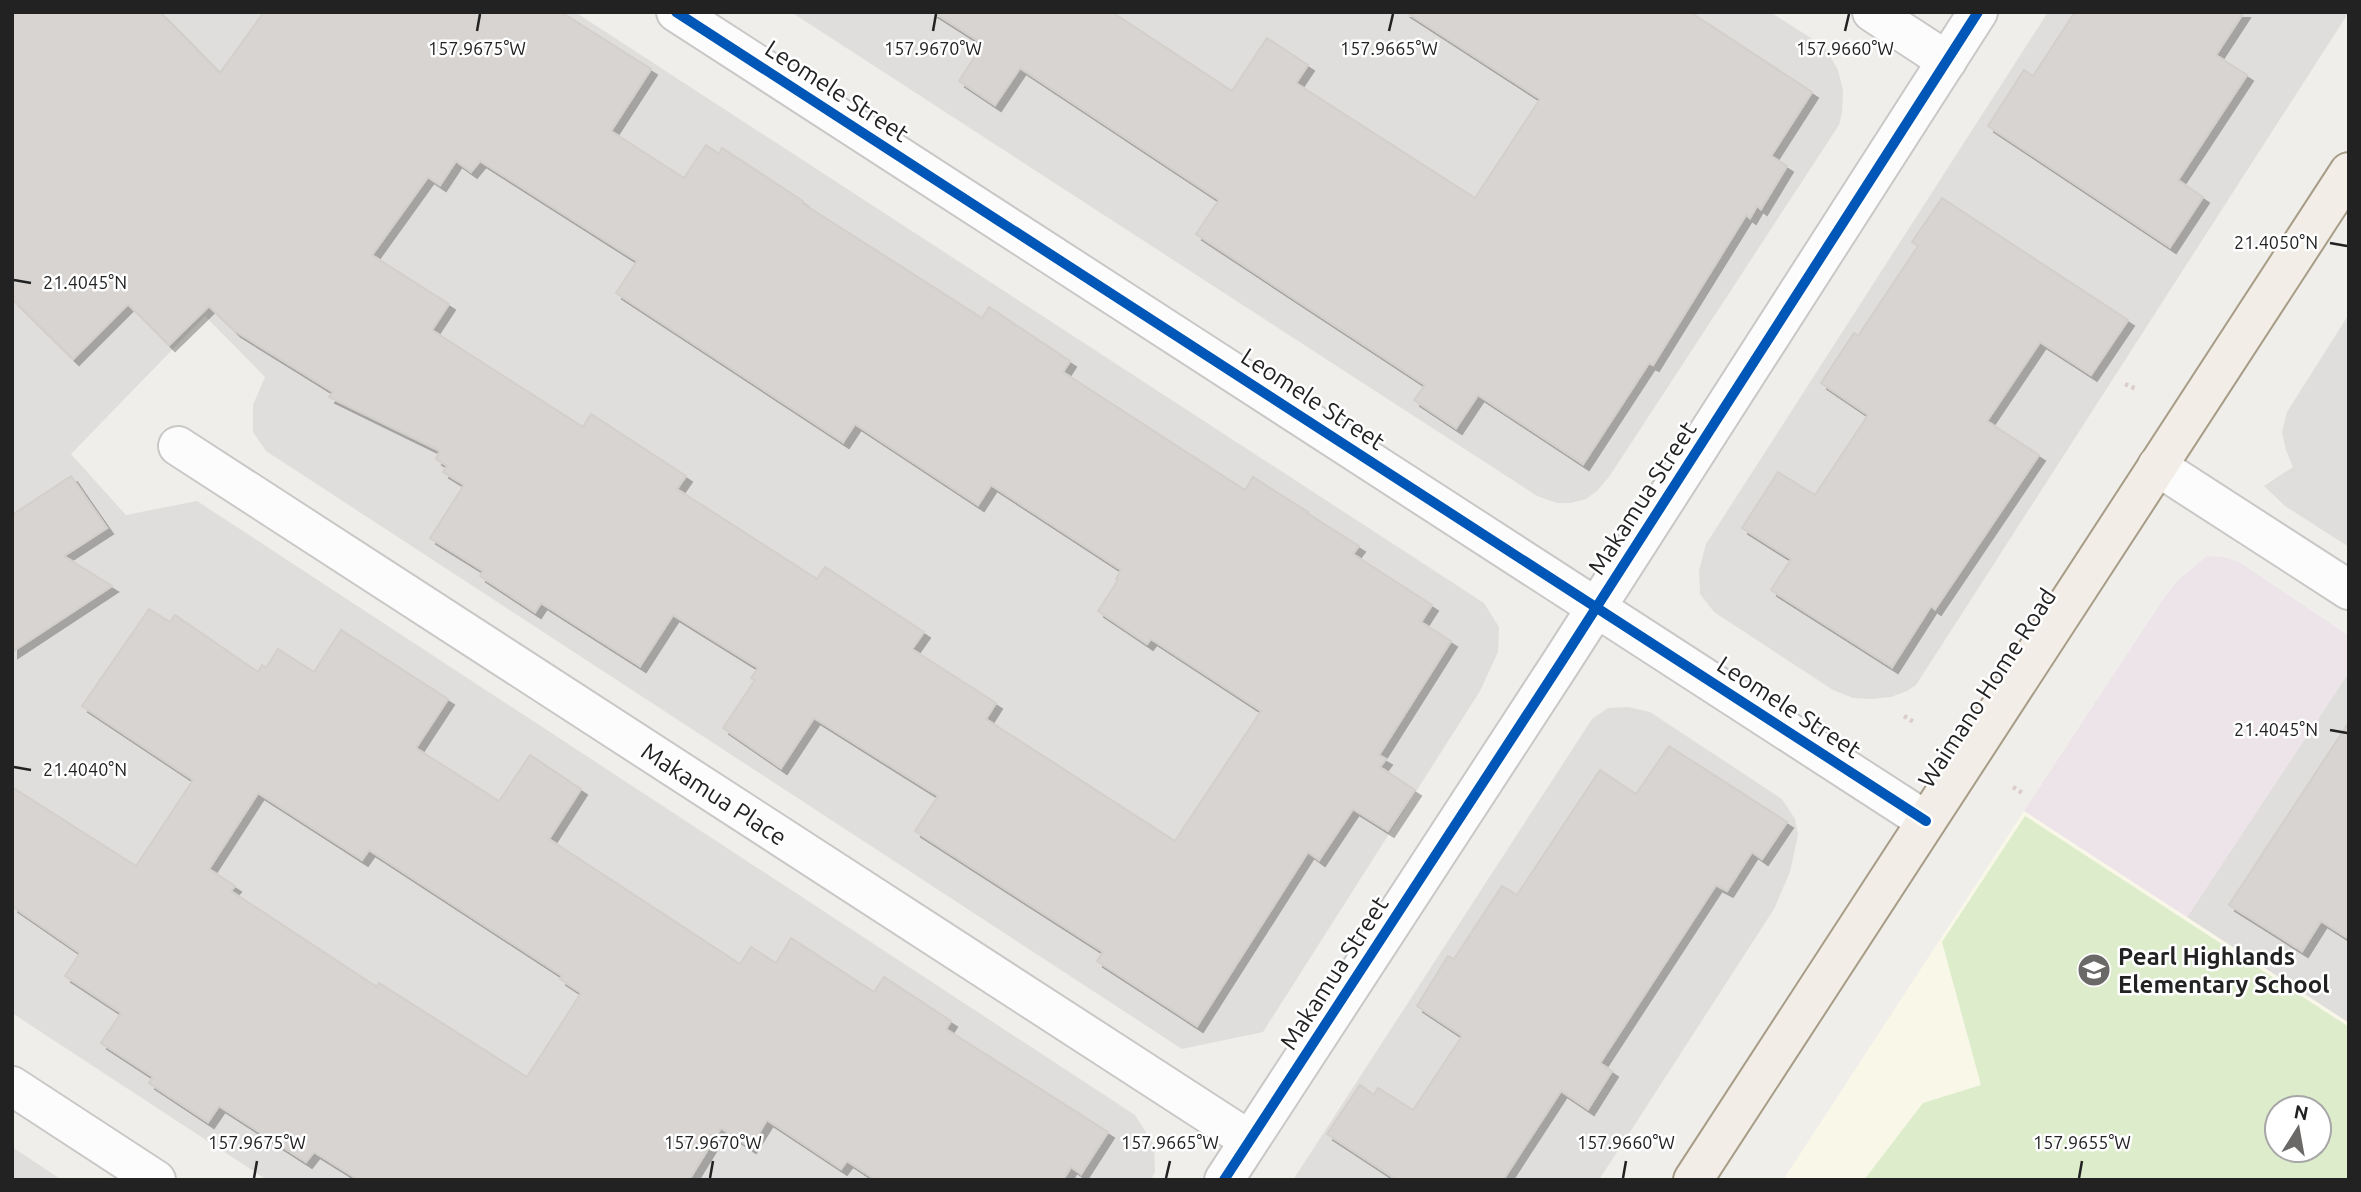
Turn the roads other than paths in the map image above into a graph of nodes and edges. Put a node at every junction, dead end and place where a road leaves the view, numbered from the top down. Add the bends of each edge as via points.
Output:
1 (676, 12) edge
2 (1872, 12) edge
3 (1979, 12) edge
4 (1947, 61) junction
5 (2349, 172) edge
6 (178, 446) dead end
7 (2157, 466) junction
8 (2349, 590) edge
9 (1597, 608) junction
10 (1926, 821) junction
11 (12, 1086) edge
12 (1249, 1140) junction
13 (156, 1180) edge
14 (1224, 1180) edge
15 (1693, 1180) edge

1 - 9 street, Leomele Street
2 - 4 street
3 - 4 street, Makamua Street
4 - 9 street, Makamua Street
5 - 7 main road, Waimano Home Road
6 - 12 street, Makamua Place
7 - 8 street
7 - 10 main road, Waimano Home Road
9 - 10 street, Leomele Street
9 - 12 street, Makamua Street
10 - 15 main road, Waimano Home Road
11 - 13 street
12 - 14 street, Makamua Street

